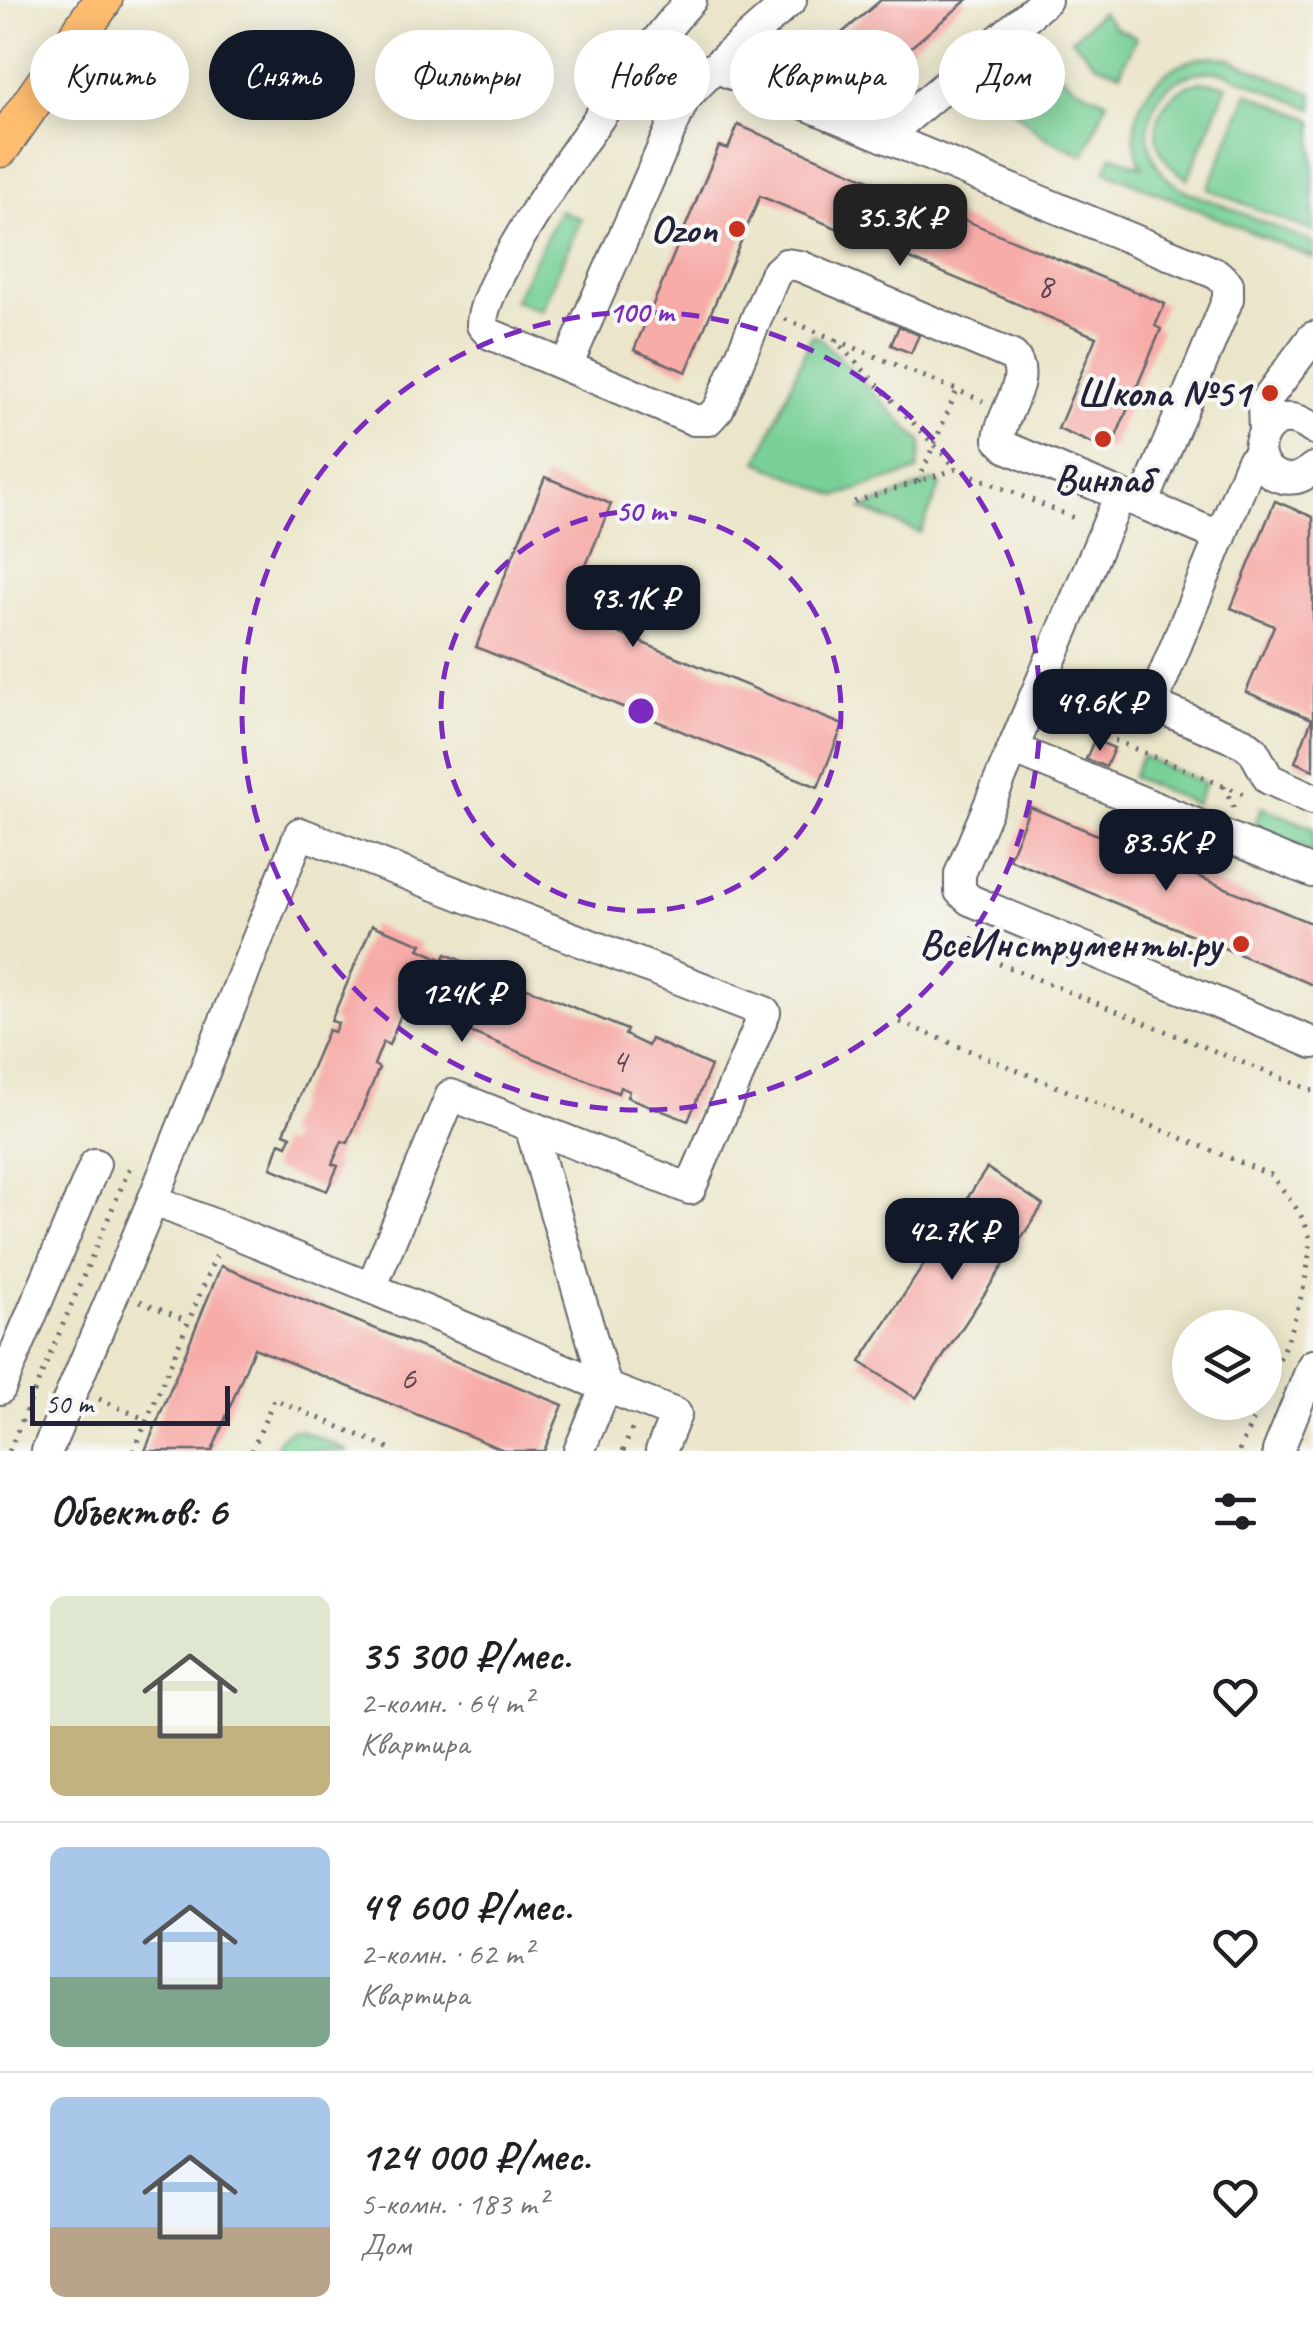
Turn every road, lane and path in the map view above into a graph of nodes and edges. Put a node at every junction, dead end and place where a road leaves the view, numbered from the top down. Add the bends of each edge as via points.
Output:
1 (103, 0) edge
2 (691, 0) edge
3 (791, 0) edge
4 (1046, 0) edge
5 (714, 67) junction
6 (885, 138) junction
7 (0, 148) edge
8 (761, 309) junction
9 (1313, 336) edge
10 (834, 339) junction
11 (567, 366) junction
12 (957, 390) junction
13 (1006, 410) junction
14 (1313, 429) edge
15 (934, 444) junction
16 (1262, 444) junction
17 (1313, 468) edge
18 (958, 469) junction
19 (918, 482) junction
20 (1132, 500) junction
21 (854, 502) dead end
22 (1105, 530) junction
23 (1220, 537) junction
24 (1077, 690) dead end
25 (1013, 749) junction
26 (1313, 799) edge
27 (1260, 801) dead end
28 (1313, 872) edge
29 (931, 936) dead end
30 (900, 1022) dead end
31 (1313, 1043) edge
32 (1313, 1091) edge
33 (530, 1126) junction
34 (95, 1164) dead end
35 (130, 1167) dead end
36 (153, 1200) junction
37 (215, 1256) dead end
38 (371, 1288) junction
39 (1282, 1353) edge
40 (1313, 1365) edge
41 (606, 1388) junction
42 (0, 1389) edge
43 (1253, 1420) edge
44 (9, 1451) edge
45 (47, 1451) edge
46 (134, 1451) edge
47 (252, 1451) edge
48 (396, 1451) edge
49 (579, 1451) edge
50 (661, 1451) edge
51 (1239, 1451) edge
52 (1278, 1451) edge

1 - 7 main road
2 - 11 street via 583,139 481,313 490,334
3 - 5 street
4 - 6 street
5 - 6 street
5 - 11 street via 679,108
6 - 20 street via 1228,284 1228,299
8 - 10 path
8 - 11 street via 708,420 694,420
8 - 13 street via 776,274 786,264 800,266 1013,356 1021,376
9 - 16 street via 1263,404
10 - 12 path
10 - 15 path
12 - 13 path
12 - 15 path
13 - 20 street via 999,439 1008,448
14 - 16 street via 1301,420 1274,422
15 - 18 path
15 - 19 path
16 - 17 street via 1266,470 1278,477 1291,480
16 - 23 street
18 - 19 path
18 - 22 path
19 - 21 path
20 - 22 street
20 - 23 street
22 - 25 street
23 - 26 street via 1156,692 1158,704 1244,743 1269,778
24 - 27 path via 1080,726
25 - 28 street
25 - 31 street via 960,874 960,891
29 - 32 path
30 - 39 path via 1271,1175 1310,1236 1305,1297
33 - 36 street via 690,1189 765,1012 300,834
33 - 38 street via 451,1095
33 - 41 street
34 - 42 street
35 - 44 path
36 - 38 street
36 - 45 street
37 - 46 path
38 - 41 street
40 - 52 street
41 - 49 street
41 - 50 street via 676,1414
43 - 51 path
47 - 48 path via 274,1399

